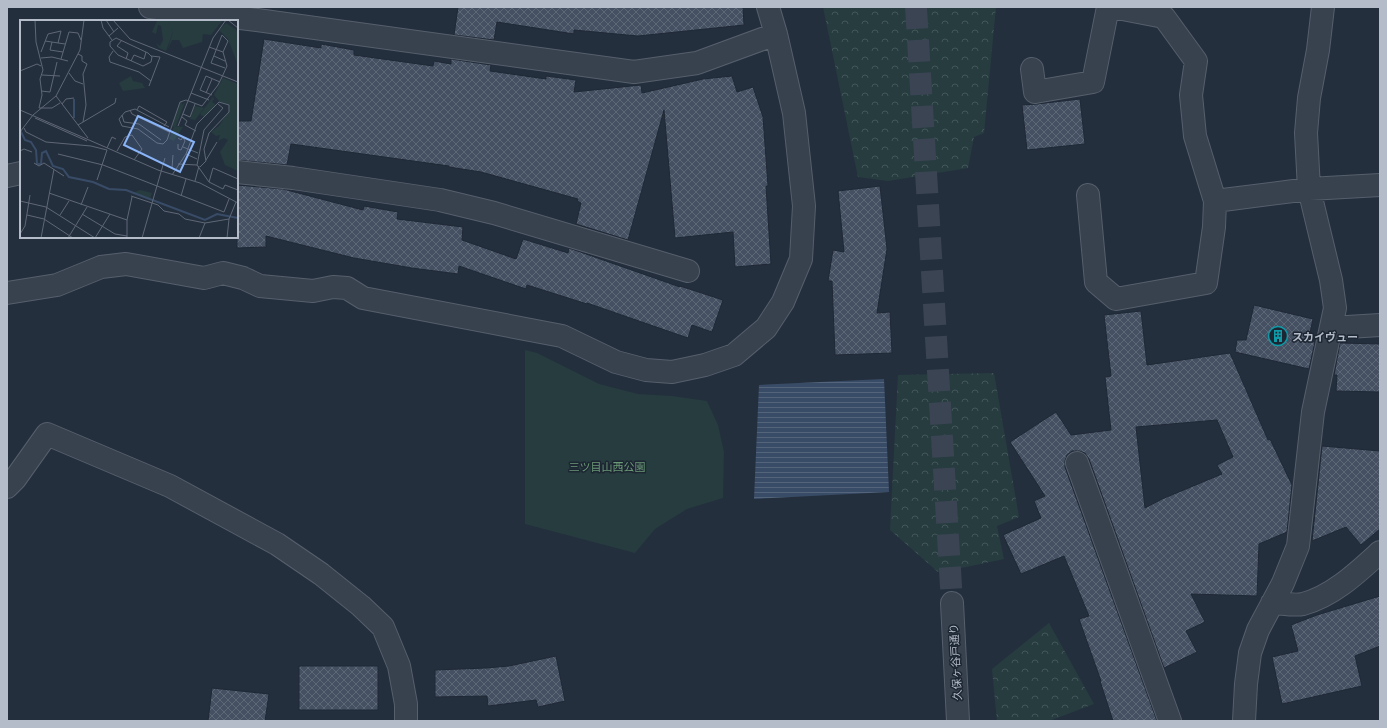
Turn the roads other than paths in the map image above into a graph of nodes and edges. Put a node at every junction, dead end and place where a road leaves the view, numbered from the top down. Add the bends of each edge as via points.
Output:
1 (150, 7) edge
2 (768, 7) edge
3 (1108, 7) edge
4 (1112, 7) edge
5 (1323, 7) edge
6 (776, 34) junction
7 (1032, 69) dead end
8 (238, 172) edge
9 (20, 173) edge
10 (7, 176) edge
11 (1380, 185) edge
12 (1309, 189) junction
13 (1088, 195) dead end
14 (1215, 201) junction
15 (688, 271) dead end
16 (7, 293) edge
17 (1380, 325) edge
18 (1330, 328) junction
19 (1077, 463) dead end
20 (7, 487) edge
21 (1380, 552) edge
22 (952, 603) tunnel mouth
23 (1272, 603) junction
24 (406, 721) edge
25 (958, 721) edge
26 (1170, 721) edge
27 (1244, 721) edge

1 - 6 street via 634,72 697,63
2 - 6 street
3 - 7 street via 1094,82 1035,92
4 - 14 street via 1164,17 1196,61 1191,95 1195,136
5 - 12 street via 1306,133
6 - 16 street via 794,113 804,198 801,260 783,302 766,328 734,355 705,365 672,372 646,370 616,362 562,336 364,298 347,288 333,287 313,291 260,286 223,273 204,278 126,264 101,267 57,285
8 - 15 street via 440,200 494,213
9 - 10 street
11 - 12 street
12 - 14 street
12 - 18 street via 1332,280 1335,308
13 - 14 street via 1096,282 1116,300 1206,283
17 - 18 street
18 - 23 street via 1313,412 1298,546
19 - 26 street
20 - 24 street via 47,434 170,486 277,544 321,574 383,627 399,666 406,704
21 - 23 street via 1359,572 1321,597 1302,604
22 - 25 street, 久保ヶ谷戸通り
23 - 27 street via 1250,653

